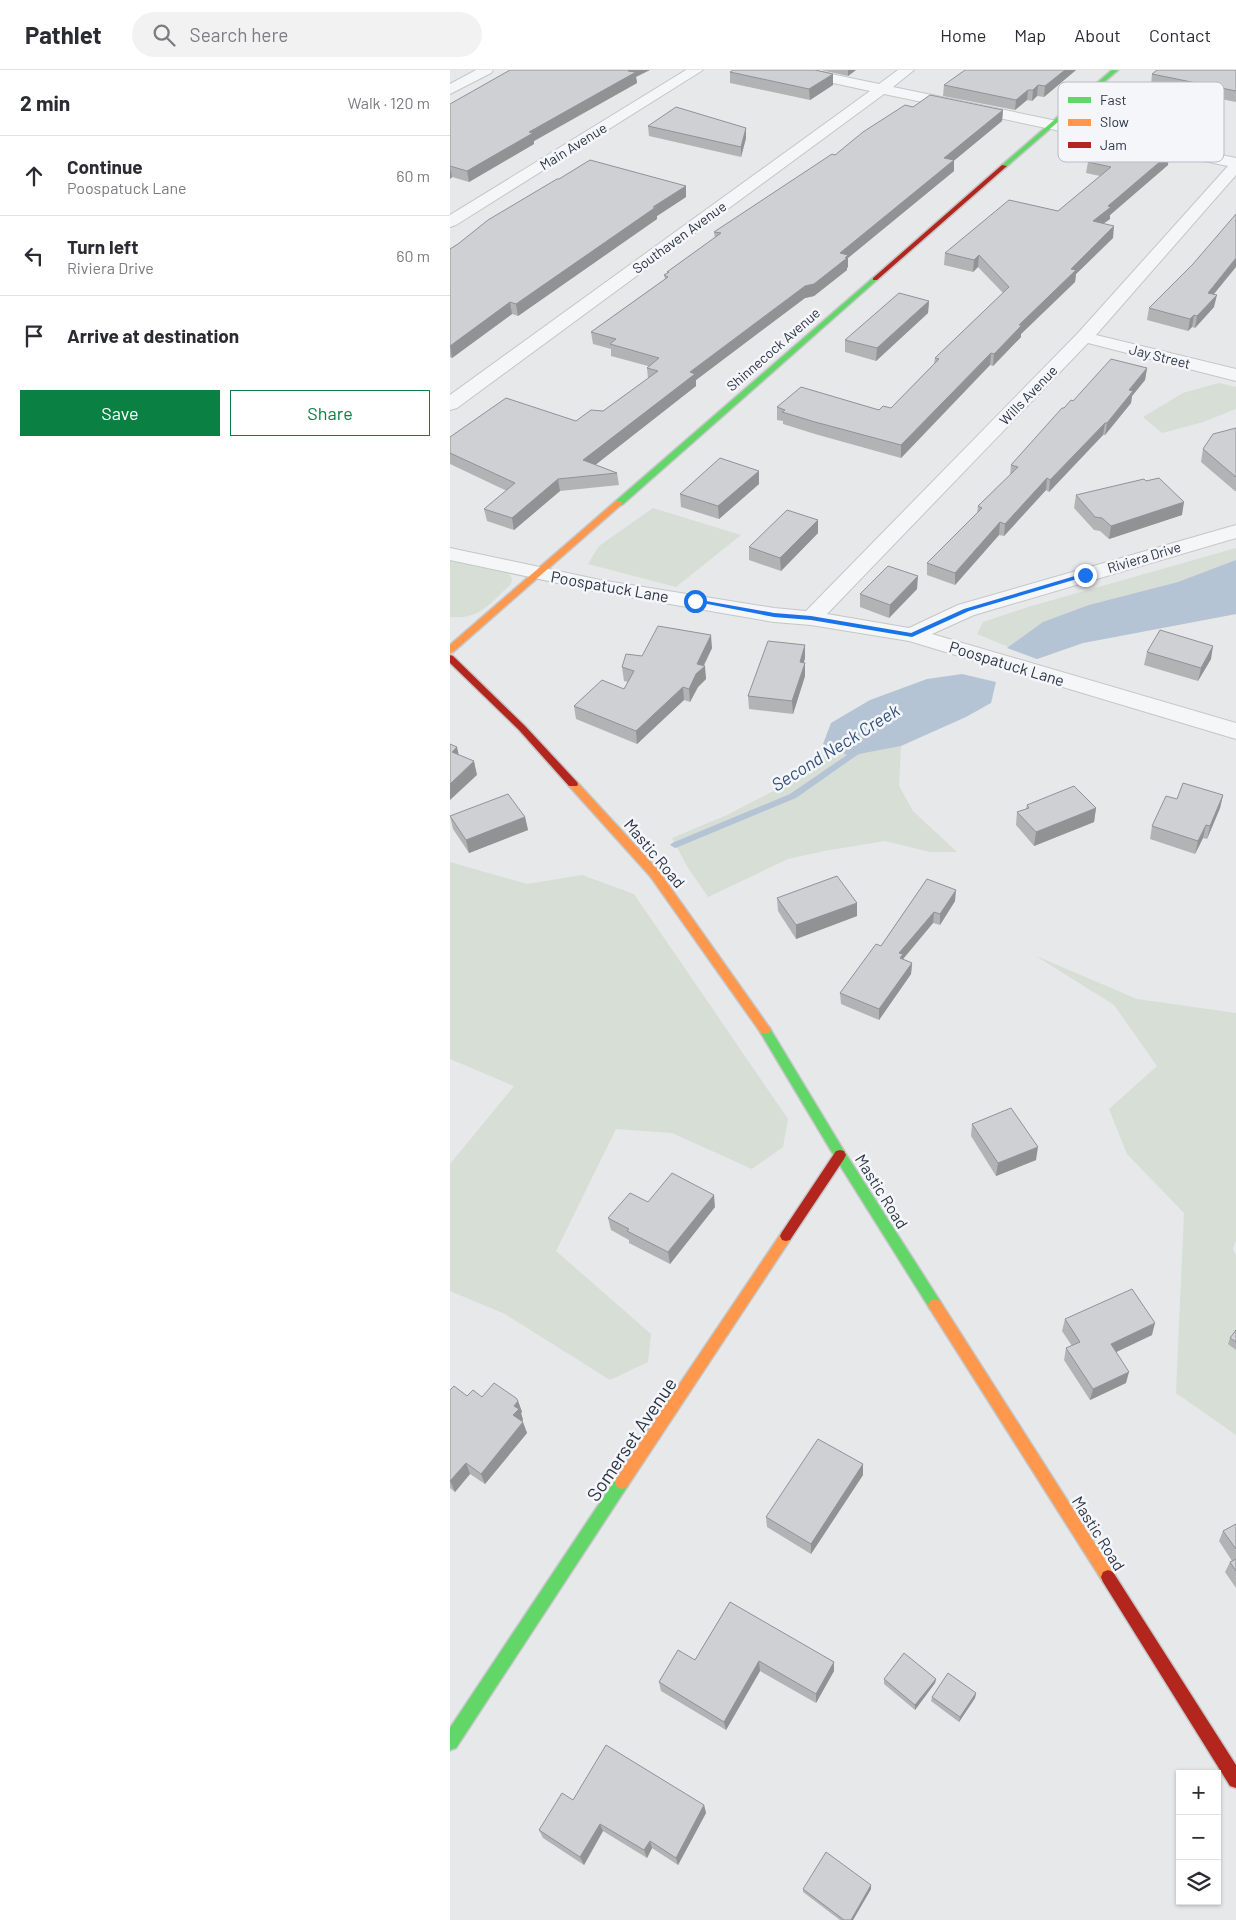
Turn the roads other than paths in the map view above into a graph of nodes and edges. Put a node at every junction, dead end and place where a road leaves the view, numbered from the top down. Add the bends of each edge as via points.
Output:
1 (486, 70) edge
2 (696, 70) edge
3 (792, 70) edge
4 (907, 70) edge
5 (1115, 70) edge
6 (1102, 82) edge
7 (881, 89) junction
8 (450, 90) edge
9 (1058, 121) edge
10 (1052, 126) junction
11 (1058, 127) edge
12 (1236, 164) edge
13 (450, 222) edge
14 (1084, 337) junction
15 (1236, 374) edge
16 (450, 404) edge
17 (1236, 530) edge
18 (450, 554) edge
19 (539, 573) junction
20 (811, 618) junction
21 (912, 635) junction
22 (450, 650) edge
23 (450, 658) edge
24 (1236, 731) edge
25 (840, 1155) junction
26 (450, 1742) edge
27 (1236, 1780) edge

1 - 8 street
2 - 13 street, Main Avenue
3 - 7 street
4 - 7 street, Southaven Avenue
5 - 6 street, Shinnecock Avenue
7 - 10 street
7 - 16 street, Southaven Avenue
9 - 10 street, Shinnecock Avenue
10 - 11 street
10 - 19 street, Shinnecock Avenue
12 - 14 street, Wills Avenue
14 - 15 street, Jay Street
14 - 20 street, Wills Avenue
17 - 21 street, Riviera Drive via 966,610
18 - 19 street, Poospatuck Lane
19 - 20 street, Poospatuck Lane via 774,615
19 - 22 street, Shinnecock Avenue
20 - 21 street, Poospatuck Lane
21 - 24 street, Poospatuck Lane
23 - 25 street, Mastic Road via 522,728 654,872 763,1027
25 - 26 street, Somerset Avenue
25 - 27 street, Mastic Road

